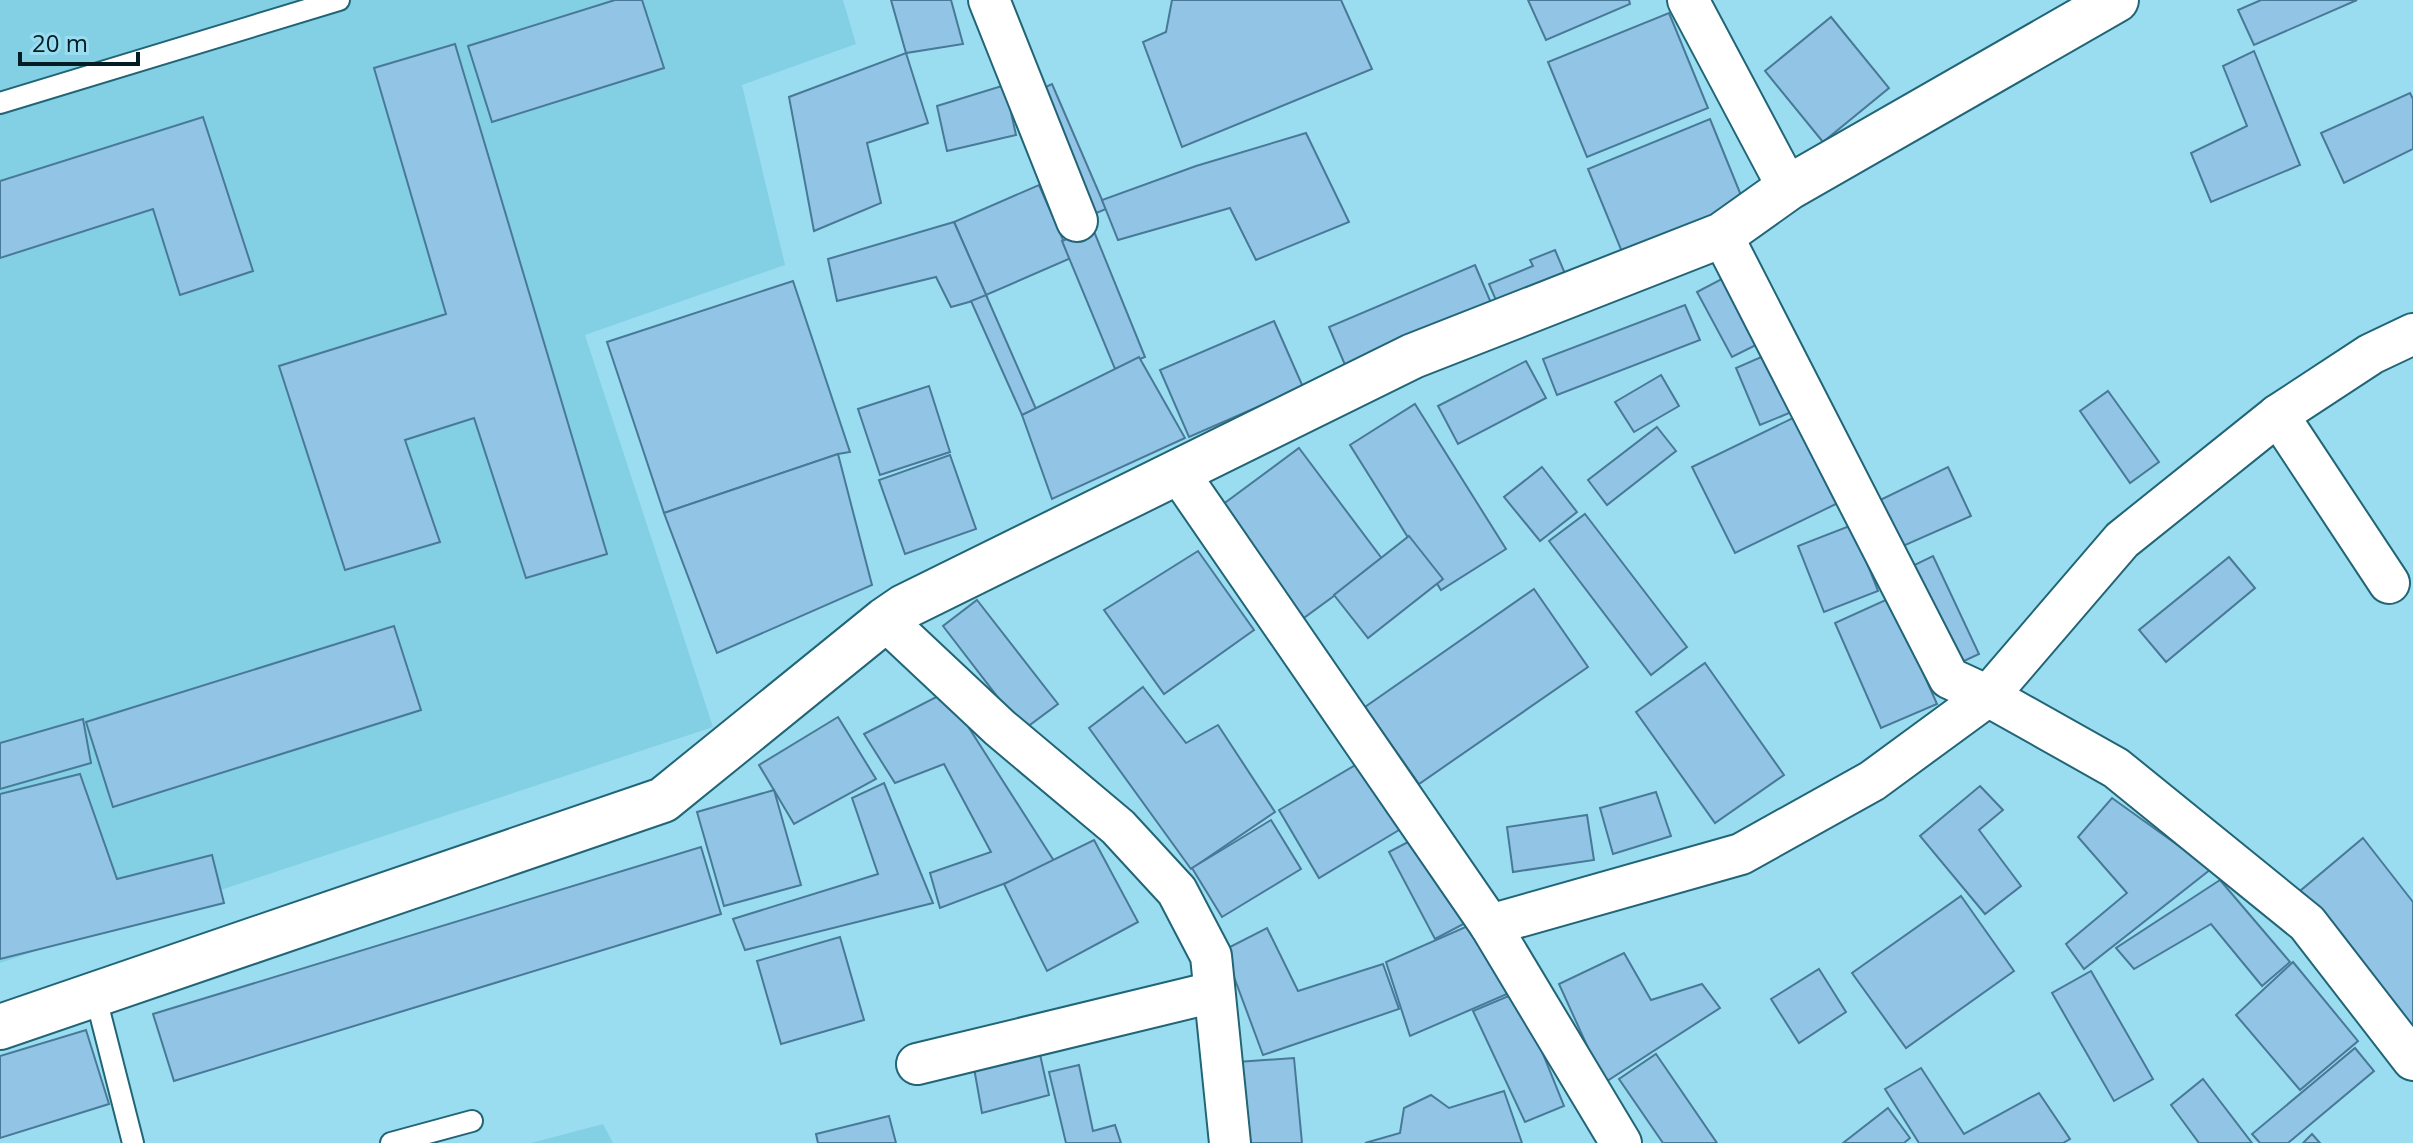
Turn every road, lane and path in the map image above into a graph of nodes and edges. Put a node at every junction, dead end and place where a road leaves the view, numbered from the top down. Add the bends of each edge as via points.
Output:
1 (339, 0) edge
2 (989, 0) edge
3 (1688, 0) edge
4 (2112, 1) edge
5 (0, 103) edge
6 (1788, 188) junction
7 (1077, 221) dead end
8 (1722, 235) junction
9 (2413, 334) edge
10 (2278, 415) junction
11 (1178, 472) junction
12 (2389, 583) dead end
13 (885, 620) junction
14 (1988, 696) junction
15 (1490, 925) junction
16 (1214, 992) junction
17 (95, 994) junction
18 (0, 1027) edge
19 (2413, 1060) edge
20 (917, 1064) dead end
21 (472, 1121) dead end
22 (133, 1143) edge
23 (391, 1143) edge
24 (1230, 1143) edge
25 (1621, 1143) edge

1 - 5 lane
2 - 7 street
3 - 6 street
4 - 6 street
6 - 8 street
8 - 11 street via 1413,356
8 - 14 street via 1949,678
9 - 10 street via 2371,354
10 - 12 street
10 - 14 street via 2122,540
11 - 13 street
11 - 15 street
13 - 16 street via 1000,728 1118,827 1177,891 1211,956
13 - 17 street via 663,800
14 - 15 street via 1872,781 1741,854
14 - 19 street via 2116,768 2307,923
15 - 25 street
16 - 20 street
16 - 24 street
17 - 18 street
17 - 22 lane
21 - 23 lane

